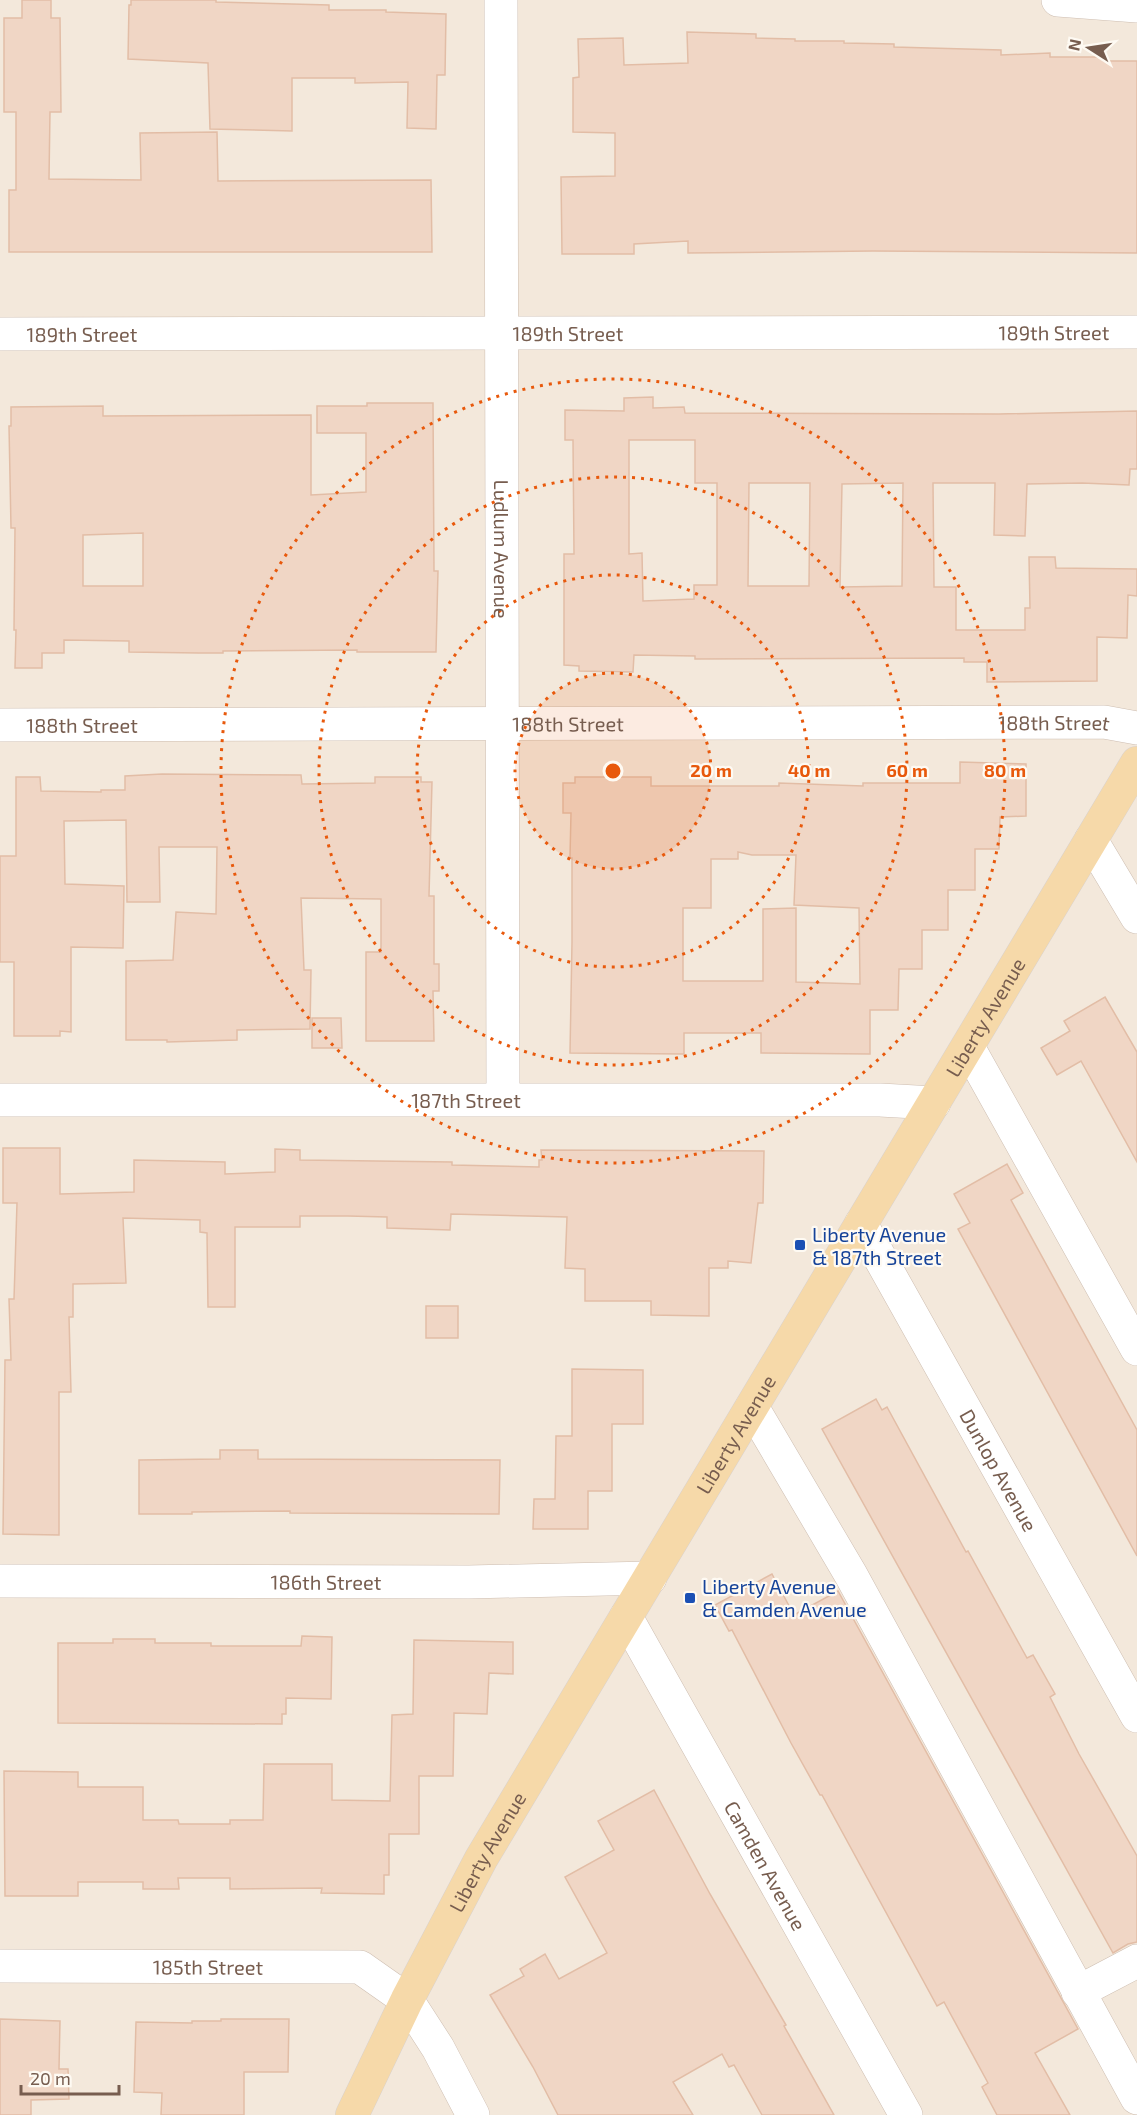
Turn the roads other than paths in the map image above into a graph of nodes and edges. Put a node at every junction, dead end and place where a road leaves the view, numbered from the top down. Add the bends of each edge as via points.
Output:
1 (501, 0) edge
2 (1058, 0) edge
3 (1137, 6) edge
4 (1137, 332) edge
5 (0, 334) edge
6 (500, 334) junction
7 (501, 724) junction
8 (0, 725) edge
9 (1137, 728) edge
10 (1137, 763) edge
11 (1091, 840) junction
12 (1137, 918) edge
13 (968, 1047) junction
14 (504, 1099) junction
15 (0, 1100) edge
16 (934, 1103) junction
17 (861, 1224) junction
18 (1137, 1349) edge
19 (752, 1407) junction
20 (650, 1578) junction
21 (0, 1581) edge
22 (626, 1617) junction
23 (1137, 1716) edge
24 (1137, 1961) edge
25 (0, 1966) edge
26 (1078, 1992) junction
27 (407, 2000) junction
28 (1137, 2098) edge
29 (352, 2115) edge
30 (473, 2115) edge
31 (906, 2115) edge

1 - 6 street, Ludlum Avenue
2 - 3 street
4 - 6 street, 189th Street
5 - 6 street, 189th Street
6 - 7 street, Ludlum Avenue
7 - 8 street, 188th Street
7 - 9 street, 188th Street via 1104,722
7 - 14 street, Ludlum Avenue
10 - 11 main road, Liberty Avenue
11 - 12 street
11 - 13 main road, Liberty Avenue
13 - 16 main road, Liberty Avenue
13 - 18 street
14 - 15 street, 187th Street
14 - 16 street, 187th Street
16 - 17 main road, Liberty Avenue
17 - 19 main road, Liberty Avenue
17 - 23 street, Dunlop Avenue
19 - 20 main road, Liberty Avenue
19 - 26 street via 851,1575
20 - 21 street, 186th Street via 469,1582
20 - 22 main road, Liberty Avenue
22 - 27 main road, Liberty Avenue via 481,1859
22 - 31 street, Camden Avenue
24 - 26 street
25 - 27 street, 185th Street via 360,1967
26 - 28 street
27 - 29 main road, Liberty Avenue
27 - 30 street

